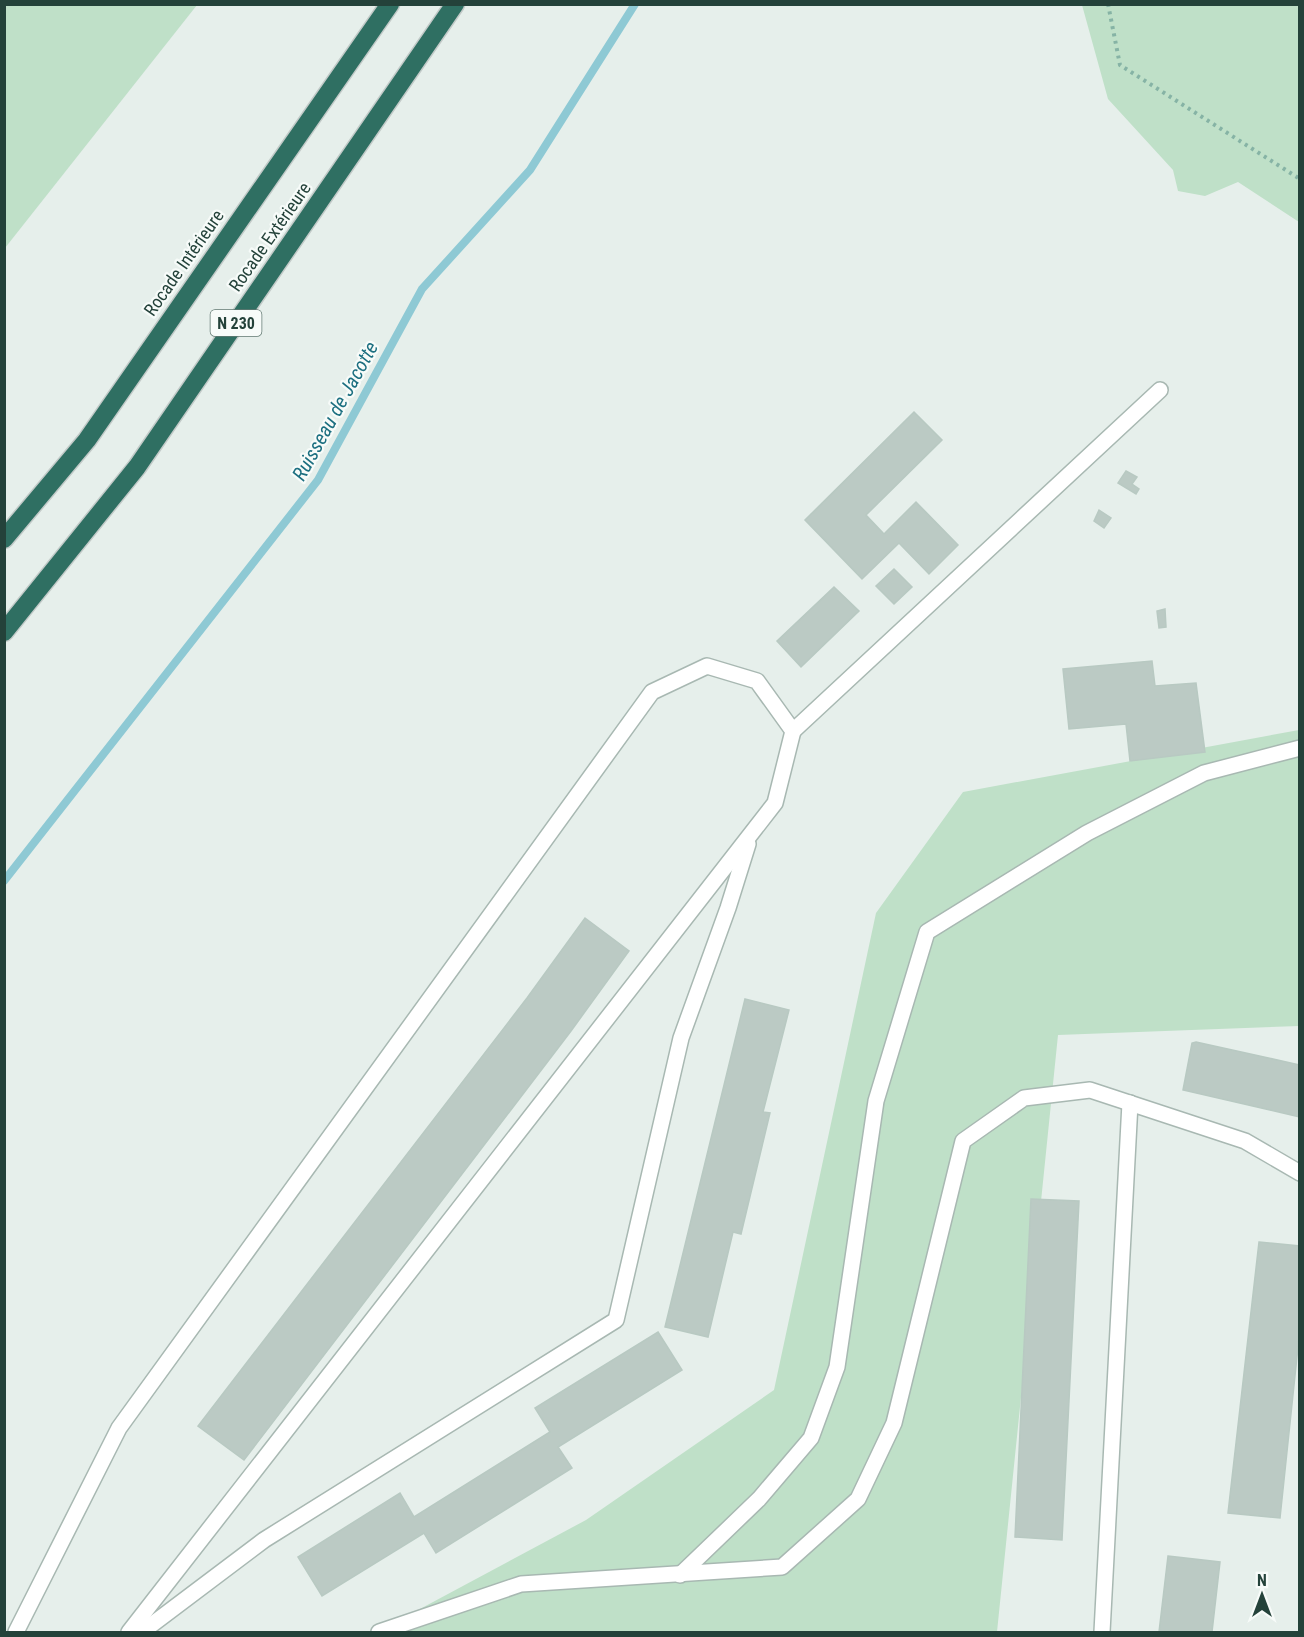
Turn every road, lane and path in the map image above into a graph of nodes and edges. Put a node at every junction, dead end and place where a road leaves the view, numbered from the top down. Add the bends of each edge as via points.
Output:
1 (390, 4) edge
2 (455, 4) edge
3 (1108, 4) edge
4 (1299, 179) edge
5 (1160, 390) dead end
6 (4, 539) edge
7 (4, 632) edge
8 (793, 731) junction
9 (1299, 748) edge
10 (750, 836) junction
11 (1130, 1103) junction
12 (1299, 1173) edge
13 (680, 1575) junction
14 (16, 1632) edge
15 (129, 1632) edge
16 (142, 1632) edge
17 (379, 1632) edge
18 (1102, 1632) edge

1 - 6 highway, Rocade Intérieure via 87,440
2 - 7 highway, Rocade Extérieure / N 230 via 137,467
3 - 4 path via 1120,65
5 - 8 lane
8 - 10 lane via 775,803
8 - 14 lane via 757,681 706,666 652,692 119,1428
9 - 13 lane via 1204,773 1087,833 927,932 876,1101 837,1367 811,1438 759,1499
10 - 15 lane
10 - 16 lane via 681,1038 616,1320 264,1540
11 - 12 lane via 1245,1141
11 - 13 lane via 1090,1090 1024,1098 963,1141 894,1423 858,1499 782,1567
11 - 18 lane
13 - 17 lane via 521,1584

